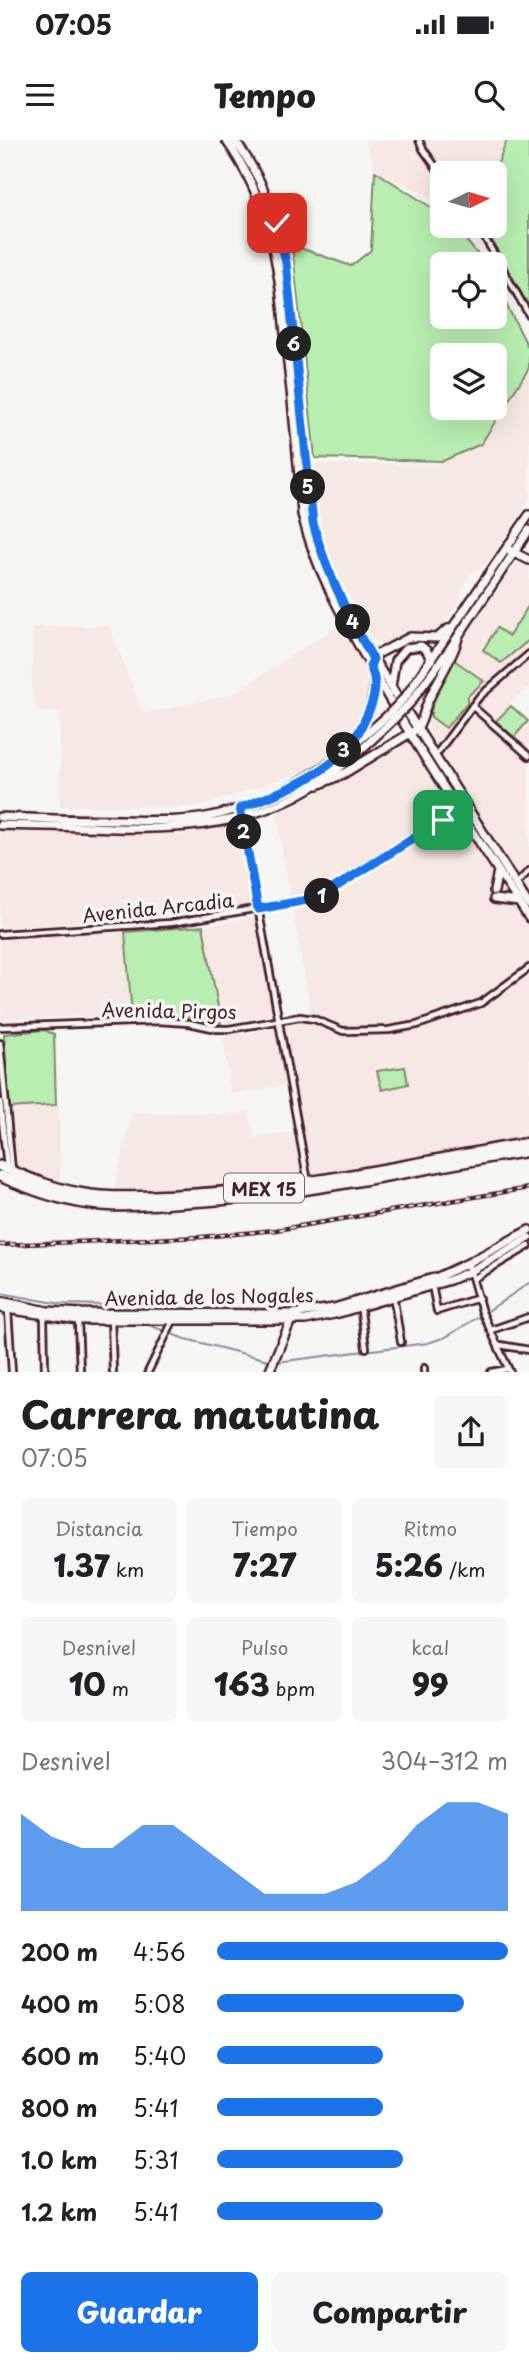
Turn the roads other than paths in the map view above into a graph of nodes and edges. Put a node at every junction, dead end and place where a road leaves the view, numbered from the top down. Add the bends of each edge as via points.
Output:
1 (226, 140) edge
2 (419, 140) edge
3 (237, 144) edge
4 (432, 161) edge
5 (485, 238) edge
6 (529, 315) edge
7 (529, 515) edge
8 (529, 530) edge
9 (511, 550) junction
10 (529, 559) edge
11 (458, 619) junction
12 (458, 638) junction
13 (529, 654) edge
14 (430, 660) junction
15 (372, 666) junction
16 (391, 687) junction
17 (408, 699) junction
18 (474, 704) junction
19 (391, 717) junction
20 (413, 731) junction
21 (529, 755) edge
22 (434, 756) junction
23 (329, 764) junction
24 (311, 787) junction
25 (463, 807) junction
26 (240, 808) junction
27 (0, 817) edge
28 (242, 818) junction
29 (0, 825) edge
30 (498, 871) junction
31 (529, 871) edge
32 (513, 883) junction
33 (519, 902) junction
34 (529, 905) edge
35 (258, 909) junction
36 (529, 918) edge
37 (0, 934) edge
38 (529, 968) edge
39 (279, 1020) junction
40 (0, 1027) edge
41 (0, 1043) edge
42 (1, 1074) edge
43 (0, 1102) edge
44 (529, 1143) edge
45 (529, 1153) edge
46 (5, 1171) edge
47 (308, 1182) junction
48 (529, 1230) edge
49 (529, 1238) edge
50 (515, 1242) junction
51 (529, 1246) edge
52 (471, 1271) junction
53 (432, 1285) junction
54 (393, 1293) junction
55 (479, 1298) junction
56 (0, 1301) edge
57 (359, 1304) junction
58 (4, 1308) edge
59 (44, 1316) junction
60 (529, 1317) edge
61 (292, 1318) junction
62 (78, 1320) junction
63 (111, 1320) junction
64 (171, 1324) junction
65 (491, 1330) junction
66 (401, 1342) dead end
67 (499, 1345) junction
68 (366, 1348) dead end
69 (529, 1350) edge
70 (509, 1370) edge
71 (12, 1372) edge
72 (45, 1372) edge
73 (80, 1372) edge
74 (113, 1372) edge
75 (148, 1372) edge
76 (269, 1372) edge
77 (491, 1372) edge

1 - 3 main road
2 - 4 street
3 - 15 main road via 262,204 279,272 316,535
5 - 6 street
7 - 9 main road
8 - 9 main road
9 - 10 main road
9 - 11 main road
9 - 12 main road
11 - 14 main road
11 - 15 main road via 437,638 410,637
12 - 17 main road
12 - 20 main road
13 - 18 street
14 - 16 main road via 421,646 406,648 395,660
14 - 17 main road
15 - 16 main road
15 - 20 main road
15 - 23 main road via 373,701 357,736
16 - 20 main road
17 - 19 main road, bridge
18 - 21 street
18 - 22 street
19 - 23 main road
19 - 24 main road via 366,746
20 - 22 main road
20 - 24 main road via 343,774
20 - 25 main road
22 - 25 main road
23 - 26 main road
24 - 28 main road
25 - 30 main road
25 - 32 main road
25 - 35 street, Avenida Arcadia via 318,898
26 - 27 main road via 189,819 146,821
26 - 28 street
28 - 29 main road via 147,830
28 - 35 street
30 - 32 main road
30 - 33 main road via 494,895
31 - 32 street
32 - 33 main road
32 - 34 main road
33 - 36 main road
35 - 37 street, Avenida Arcadia via 171,923
35 - 39 street
38 - 39 street, Avenida Pirgos via 481,1003 404,1028 343,1031 307,1017
39 - 40 street, Avenida Pirgos via 229,1029 158,1021
39 - 47 street
41 - 42 street
42 - 46 street
43 - 46 street
44 - 47 highway, MEX 15
45 - 46 highway, MEX 15 via 272,1195 159,1204 78,1202 37,1191
46 - 47 highway, MEX 15 via 68,1191 112,1197 208,1194
48 - 50 main road, Avenida de los Nogales
49 - 50 main road, Avenida de los Nogales
50 - 52 main road, Avenida de los Nogales
51 - 52 street
52 - 53 main road, Avenida de los Nogales
52 - 54 main road, Avenida de los Nogales via 440,1276
52 - 55 street
53 - 54 main road, Avenida de los Nogales
53 - 55 street via 437,1311
54 - 57 main road, Avenida de los Nogales
54 - 66 street
55 - 65 street
56 - 61 main road, Avenida de los Nogales via 73,1313
57 - 61 main road, Avenida de los Nogales via 327,1316
57 - 68 street
58 - 59 main road, Avenida de los Nogales
58 - 71 street
59 - 62 main road, Avenida de los Nogales
59 - 72 street
60 - 65 street
61 - 64 main road, Avenida de los Nogales
61 - 76 main road
62 - 63 main road, Avenida de los Nogales
62 - 73 street
63 - 64 main road, Avenida de los Nogales
63 - 74 street
64 - 75 street
65 - 67 street
67 - 69 street
67 - 70 street
70 - 77 street

